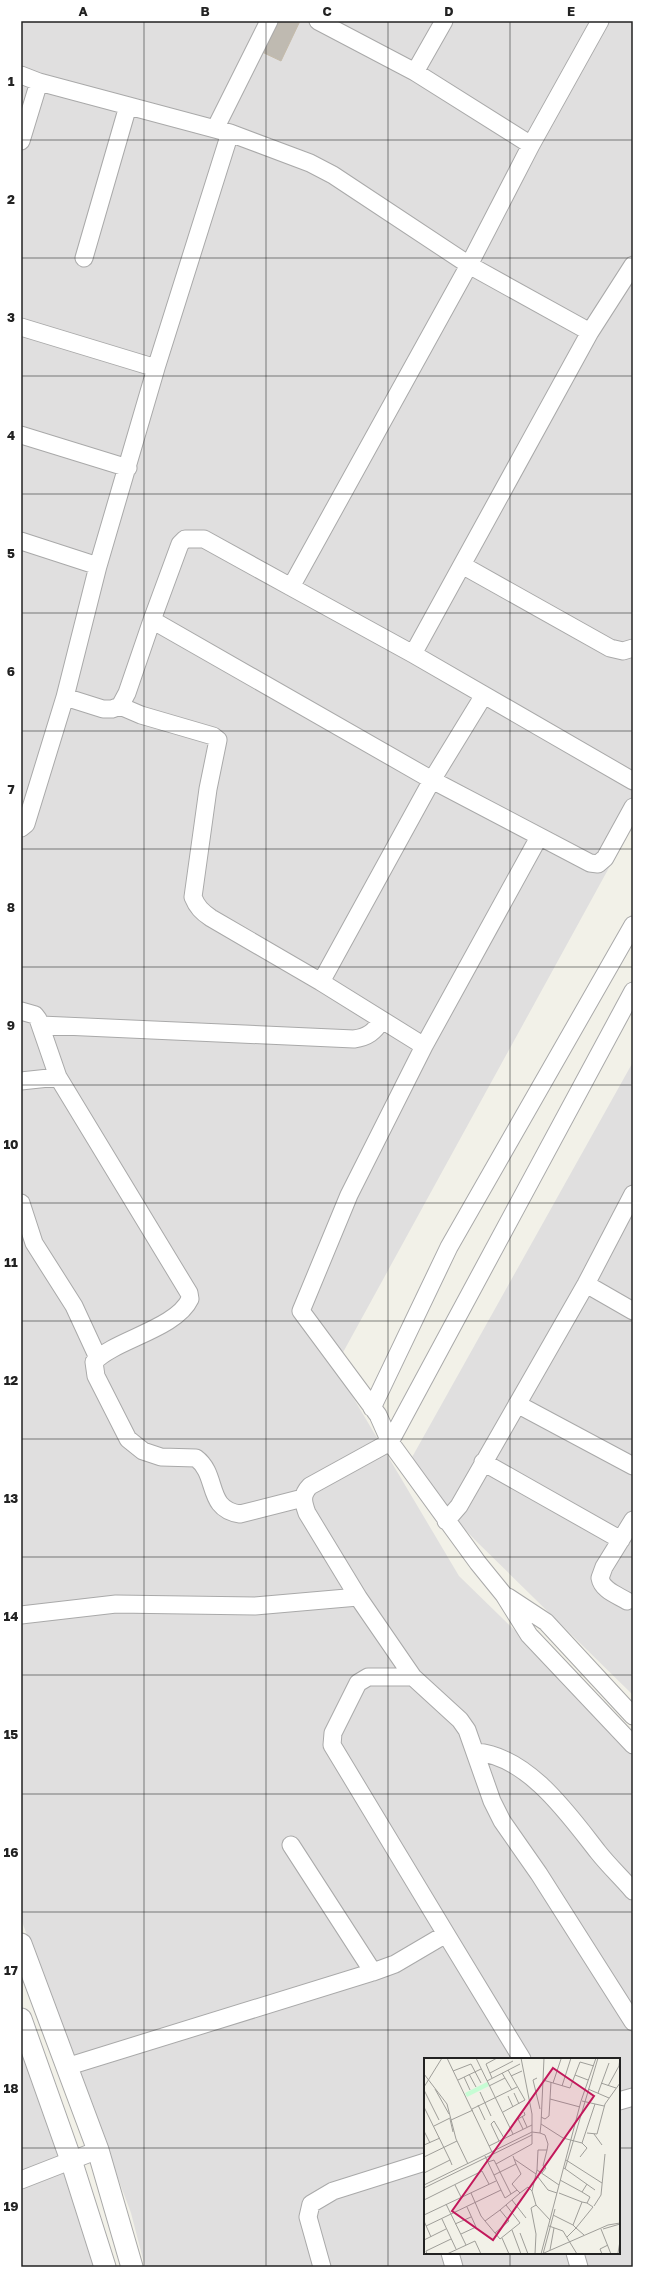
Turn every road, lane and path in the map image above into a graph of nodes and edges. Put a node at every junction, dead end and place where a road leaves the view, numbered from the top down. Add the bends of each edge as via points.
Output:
1 (268, 21) edge
2 (318, 21) edge
3 (444, 21) edge
4 (600, 21) edge
5 (415, 72) junction
6 (21, 75) edge
7 (39, 82) junction
8 (128, 106) junction
9 (223, 131) junction
10 (21, 141) edge
11 (531, 145) junction
12 (84, 258) dead end
13 (469, 265) junction
14 (633, 265) edge
15 (21, 327) edge
16 (590, 332) junction
17 (156, 368) junction
18 (21, 435) edge
19 (128, 468) junction
20 (21, 541) edge
21 (462, 565) junction
22 (98, 566) junction
23 (291, 587) junction
24 (152, 620) junction
25 (633, 648) edge
26 (413, 654) junction
27 (484, 695) junction
28 (65, 697) junction
29 (120, 706) junction
30 (432, 780) junction
31 (633, 781) edge
32 (633, 807) edge
33 (21, 828) edge
34 (539, 837) junction
35 (633, 925) edge
36 (321, 982) junction
37 (633, 991) edge
38 (21, 1011) edge
39 (382, 1020) junction
40 (41, 1024) junction
41 (424, 1046) junction
42 (58, 1077) junction
43 (21, 1081) edge
44 (633, 1194) edge
45 (21, 1203) edge
46 (586, 1284) junction
47 (633, 1311) edge
48 (98, 1358) junction
49 (517, 1404) junction
50 (372, 1408) junction
51 (390, 1442) junction
52 (483, 1462) junction
53 (633, 1466) edge
54 (303, 1498) junction
55 (633, 1520) edge
56 (446, 1521) junction
57 (621, 1540) junction
58 (504, 1595) junction
59 (358, 1597) junction
60 (627, 1601) dead end
61 (21, 1615) edge
62 (413, 1677) junction
63 (633, 1716) edge
64 (633, 1745) edge
65 (476, 1752) junction
66 (291, 1845) dead end
67 (633, 1891) edge
68 (446, 1934) junction
69 (21, 1944) edge
70 (374, 1972) junction
71 (21, 2019) edge
72 (633, 2022) edge
73 (521, 2058) edge
74 (66, 2067) junction
75 (633, 2097) edge
76 (620, 2101) edge
77 (98, 2150) junction
78 (71, 2160) junction
79 (424, 2163) edge
80 (21, 2180) edge
81 (450, 2254) edge
82 (575, 2254) edge
83 (105, 2267) edge
84 (132, 2267) edge
85 (322, 2267) edge
86 (454, 2267) edge
87 (579, 2267) edge

1 - 9 street
2 - 5 street
3 - 5 street
4 - 11 street
5 - 11 street
6 - 7 street
7 - 8 street
7 - 10 street
8 - 9 street
8 - 12 street
9 - 13 street via 310,163 327,172
9 - 17 street
11 - 13 street
13 - 16 street
13 - 23 street
14 - 16 street
15 - 17 street
16 - 21 street
17 - 19 street
18 - 19 street
19 - 22 street
20 - 22 street
21 - 25 street via 610,648 623,651
21 - 26 street
22 - 28 street
23 - 24 street via 204,539 185,539 180,544
23 - 26 street
24 - 29 street via 127,693
24 - 30 street
26 - 27 street
27 - 30 street
27 - 31 street
28 - 29 street via 103,709
28 - 33 street via 26,824
29 - 36 street via 141,715 213,736 218,740 200,834 193,897 201,911 211,918
30 - 34 street
30 - 36 street
32 - 34 street via 605,858 598,864 590,863
34 - 41 street
35 - 50 street via 449,1247
36 - 39 street
37 - 51 street
38 - 40 street via 35,1015
39 - 40 street via 375,1032 354,1039
39 - 41 street
40 - 42 street
41 - 50 street via 349,1195 302,1311
42 - 43 street
42 - 48 street via 185,1286 190,1299 181,1311
44 - 46 street
45 - 48 street via 34,1243 74,1306
46 - 47 street
46 - 49 street
48 - 54 street via 94,1362 96,1376 128,1438 144,1451 161,1458 196,1458 208,1471 214,1494 223,1509 240,1514
49 - 52 street
49 - 53 street
50 - 51 street via 378,1415
51 - 54 street via 310,1486
51 - 56 street
52 - 56 street via 458,1506
52 - 57 street
54 - 59 street via 307,1513
55 - 57 street
56 - 58 street
57 - 60 street via 604,1566 600,1578 604,1586
58 - 63 street via 546,1622
58 - 64 street via 529,1635
59 - 61 street via 255,1606 116,1604
59 - 62 street
62 - 65 street via 460,1720
62 - 68 street via 368,1677 358,1683 333,1733 332,1745
65 - 67 street via 499,1757 539,1784 560,1803 599,1854
65 - 72 street via 492,1801 502,1821 539,1874
66 - 70 street
68 - 70 street via 395,1964
68 - 73 street
69 - 74 street
70 - 74 street
71 - 78 street
74 - 77 street
75 - 76 street
77 - 78 street
77 - 84 street
78 - 80 street
78 - 83 street
79 - 85 street via 333,2191 311,2204 308,2217
81 - 86 street
82 - 87 street

